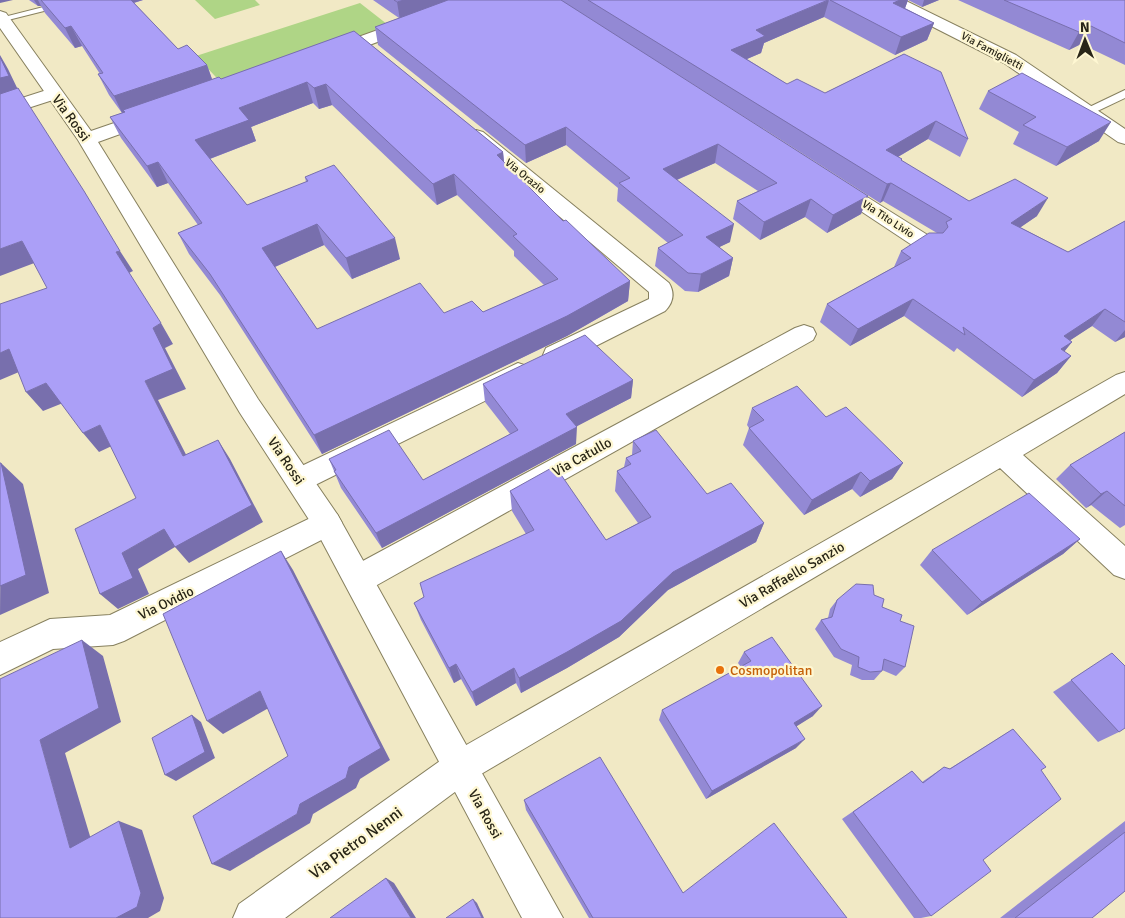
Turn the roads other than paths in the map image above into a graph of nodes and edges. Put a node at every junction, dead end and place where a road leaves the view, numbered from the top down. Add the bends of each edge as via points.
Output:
1 (83, 0) edge
2 (476, 0) edge
3 (892, 0) edge
4 (2, 18) edge
5 (316, 58) edge
6 (53, 94) junction
7 (1125, 94) edge
8 (169, 110) edge
9 (0, 111) edge
10 (1086, 112) junction
11 (459, 122) edge
12 (1125, 138) edge
13 (87, 139) junction
14 (819, 175) edge
15 (926, 244) edge
16 (804, 334) dead end
17 (1125, 382) edge
18 (1002, 454) junction
19 (299, 480) junction
20 (327, 524) junction
21 (1125, 565) edge
22 (359, 579) junction
23 (0, 660) edge
24 (460, 768) junction
25 (253, 918) edge
26 (543, 918) edge

1 - 4 lane, Via Rossi
2 - 5 street via 369,48
3 - 10 street, Via Famiglietti via 1010,59
4 - 6 street, Via Rossi
6 - 9 street
6 - 13 street, Via Rossi
7 - 10 lane
8 - 13 street
10 - 12 street, Via Famiglietti
11 - 19 street, Via Orazio via 656,283 662,295 661,301
13 - 19 street, Via Rossi via 249,406
14 - 15 street, Via Tito Livio
16 - 22 street, Via Catullo
17 - 18 street, Via Raffaello Sanzio
18 - 21 street
18 - 24 street, Via Raffaello Sanzio
19 - 20 street, Via Rossi
20 - 22 street, Via Rossi
20 - 23 street, Via Ovidio via 113,630 50,634
22 - 24 street, Via Rossi
24 - 25 street, Via Pietro Nenni
24 - 26 street, Via Rossi

